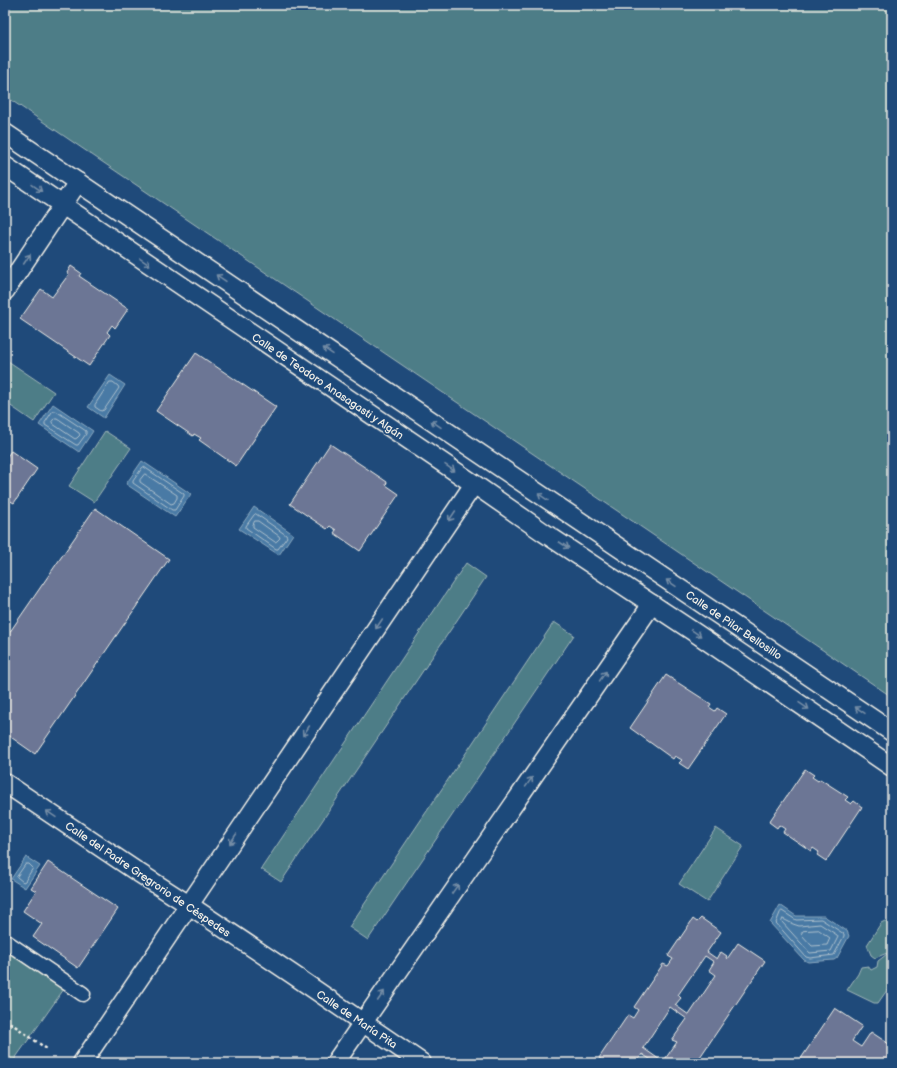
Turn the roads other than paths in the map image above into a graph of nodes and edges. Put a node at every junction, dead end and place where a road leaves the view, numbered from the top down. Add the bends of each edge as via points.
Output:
1 (5, 133) edge
2 (5, 166) edge
3 (78, 182) junction
4 (62, 206) junction
5 (5, 291) edge
6 (474, 484) junction
7 (652, 604) junction
8 (892, 732) edge
9 (892, 767) edge
10 (5, 783) edge
11 (189, 905) junction
12 (5, 941) edge
13 (292, 974) joint
14 (83, 994) dead end
15 (363, 1022) junction
16 (82, 1063) edge
17 (335, 1063) edge
18 (422, 1063) edge

1 - 3 street
2 -> 4 street, Calle de Teodoro Anasagasti y Algán
3 - 4 street
8 -> 3 street, Calle de Pilar Bellosillo
5 -> 4 street
4 -> 6 street, Calle de Teodoro Anasagasti y Algán
6 -> 7 street, Calle de Teodoro Anasagasti y Algán
6 -> 11 street
7 -> 9 street
15 -> 7 street
11 -> 10 street, Calle del Padre Gregrorio de Céspedes
11 - 13 street, Calle del Padre Gregrorio de Céspedes
11 - 16 street
12 - 14 street
13 - 15 street, Calle de María Pita
15 - 17 street
15 - 18 street, Calle de María Pita

